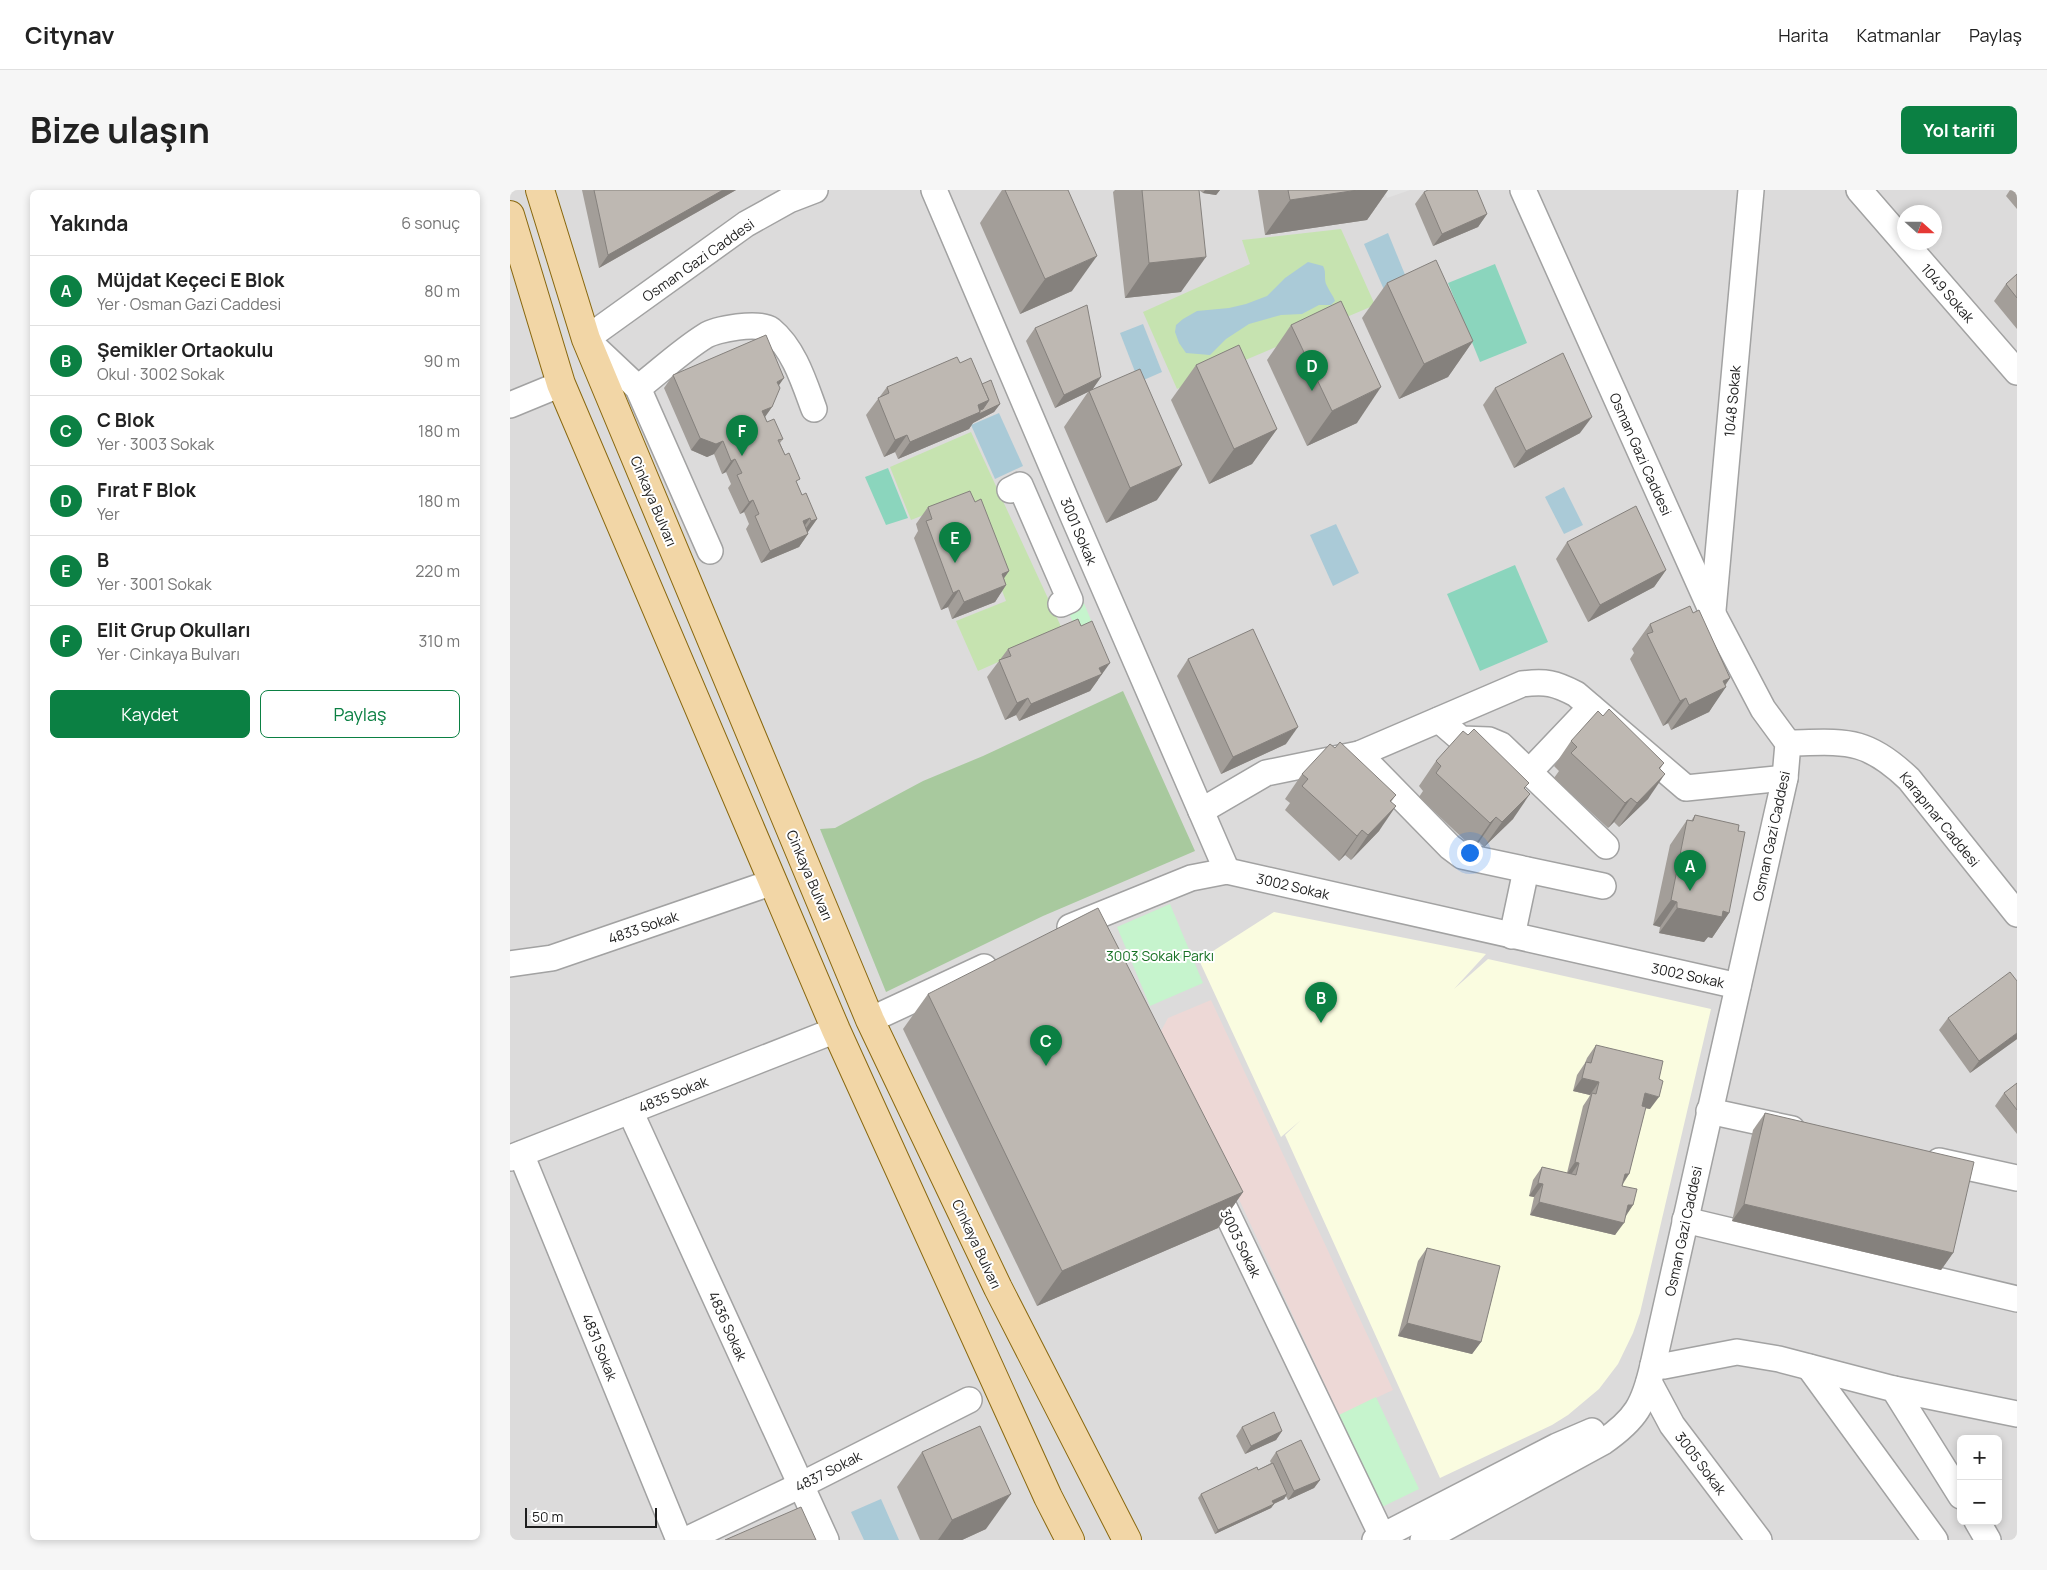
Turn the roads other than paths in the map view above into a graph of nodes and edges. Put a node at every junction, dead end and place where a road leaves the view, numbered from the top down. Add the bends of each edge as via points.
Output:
1 (540, 190) edge
2 (815, 190) edge
3 (934, 190) edge
4 (1523, 190) edge
5 (1751, 190) edge
6 (1859, 190) edge
7 (510, 215) edge
8 (586, 340) junction
9 (2017, 372) edge
10 (561, 384) junction
11 (638, 388) junction
12 (510, 405) edge
13 (814, 409) dead end
14 (1010, 490) dead end
15 (1072, 516) junction
16 (1040, 532) junction
17 (710, 551) dead end
18 (1061, 604) dead end
19 (1712, 612) junction
20 (1591, 707) junction
21 (1439, 720) junction
22 (1788, 743) junction
23 (1359, 754) junction
24 (1529, 772) junction
25 (1785, 778) junction
26 (1201, 812) junction
27 (1606, 846) dead end
28 (1526, 870) junction
29 (1227, 871) junction
30 (773, 882) junction
31 (1603, 886) dead end
32 (2017, 914) edge
33 (1050, 936) edge
34 (1512, 936) junction
35 (1005, 957) edge
36 (510, 964) edge
37 (1738, 986) junction
38 (870, 1020) junction
39 (836, 1030) junction
40 (630, 1111) junction
41 (1709, 1111) junction
42 (1815, 1134) edge
43 (515, 1156) edge
44 (1921, 1157) edge
45 (1202, 1160) edge
46 (2017, 1178) edge
47 (1685, 1220) junction
48 (2017, 1299) edge
49 (1809, 1367) junction
50 (1651, 1373) junction
51 (1894, 1389) junction
52 (969, 1400) dead end
53 (2017, 1414) edge
54 (801, 1485) junction
55 (1957, 1490) edge
56 (1979, 1525) edge
57 (1380, 1539) edge
58 (679, 1540) edge
59 (686, 1540) edge
60 (826, 1540) edge
61 (1070, 1540) edge
62 (1127, 1540) edge
63 (1422, 1540) edge
64 (1759, 1540) edge
65 (1935, 1540) edge
66 (1988, 1540) edge

1 - 8 main road, Cinkaya Bulvarı
2 - 8 street, Osman Gazi Caddesi via 789,200 746,224
3 - 15 street, 3001 Sokak
4 - 19 street, Osman Gazi Caddesi
5 - 19 street, 1048 Sokak
6 - 9 street, 1049 Sokak
7 - 10 main road
8 - 11 street
8 - 38 main road, Cinkaya Bulvarı
10 - 12 street
10 - 30 main road
11 - 13 street via 706,335 750,324 769,328 785,345 801,374
11 - 17 street
14 - 16 street via 1020,485
15 - 16 street
15 - 26 street, 3001 Sokak
16 - 18 street via 1070,600
19 - 22 street, Osman Gazi Caddesi via 1763,709
20 - 21 street via 1576,694 1543,682 1522,684
20 - 24 street
20 - 25 street via 1686,788
21 - 23 street
21 - 24 street via 1461,739 1489,740 1501,745
22 - 25 street, Osman Gazi Caddesi
22 - 32 street, Karapınar Caddesi via 1854,744 1890,761 1909,779
23 - 26 street via 1266,773
23 - 28 street via 1462,856
24 - 27 street
25 - 37 street, Osman Gazi Caddesi
26 - 29 street, 3001 Sokak
28 - 31 street
28 - 34 street
29 - 33 street, 3002 Sokak via 1191,878 1090,928
29 - 34 street, 3002 Sokak
30 - 36 street, 4833 Sokak via 552,958
30 - 39 main road
34 - 37 street, 3002 Sokak
35 - 38 street
37 - 41 street, Osman Gazi Caddesi
38 - 62 main road, Cinkaya Bulvarı via 998,1288
39 - 40 street, 4835 Sokak
39 - 61 main road
40 - 43 street, 4835 Sokak
40 - 54 street, 4836 Sokak
41 - 42 street
41 - 47 street, Osman Gazi Caddesi
43 - 58 street, 4831 Sokak
44 - 46 street
45 - 57 street, 3003 Sokak
47 - 48 street
47 - 50 street, Osman Gazi Caddesi
49 - 50 street via 1737,1352 1664,1366
49 - 51 street
49 - 65 street
50 - 57 street, Osman Gazi Caddesi via 1630,1409 1618,1418 1557,1446
50 - 63 street, Osman Gazi Caddesi via 1633,1418 1621,1429
50 - 64 street, 3005 Sokak via 1672,1425
51 - 53 street
51 - 55 street
52 - 54 street, 4837 Sokak
54 - 59 street, 4837 Sokak
54 - 60 street, 4836 Sokak
56 - 66 street

